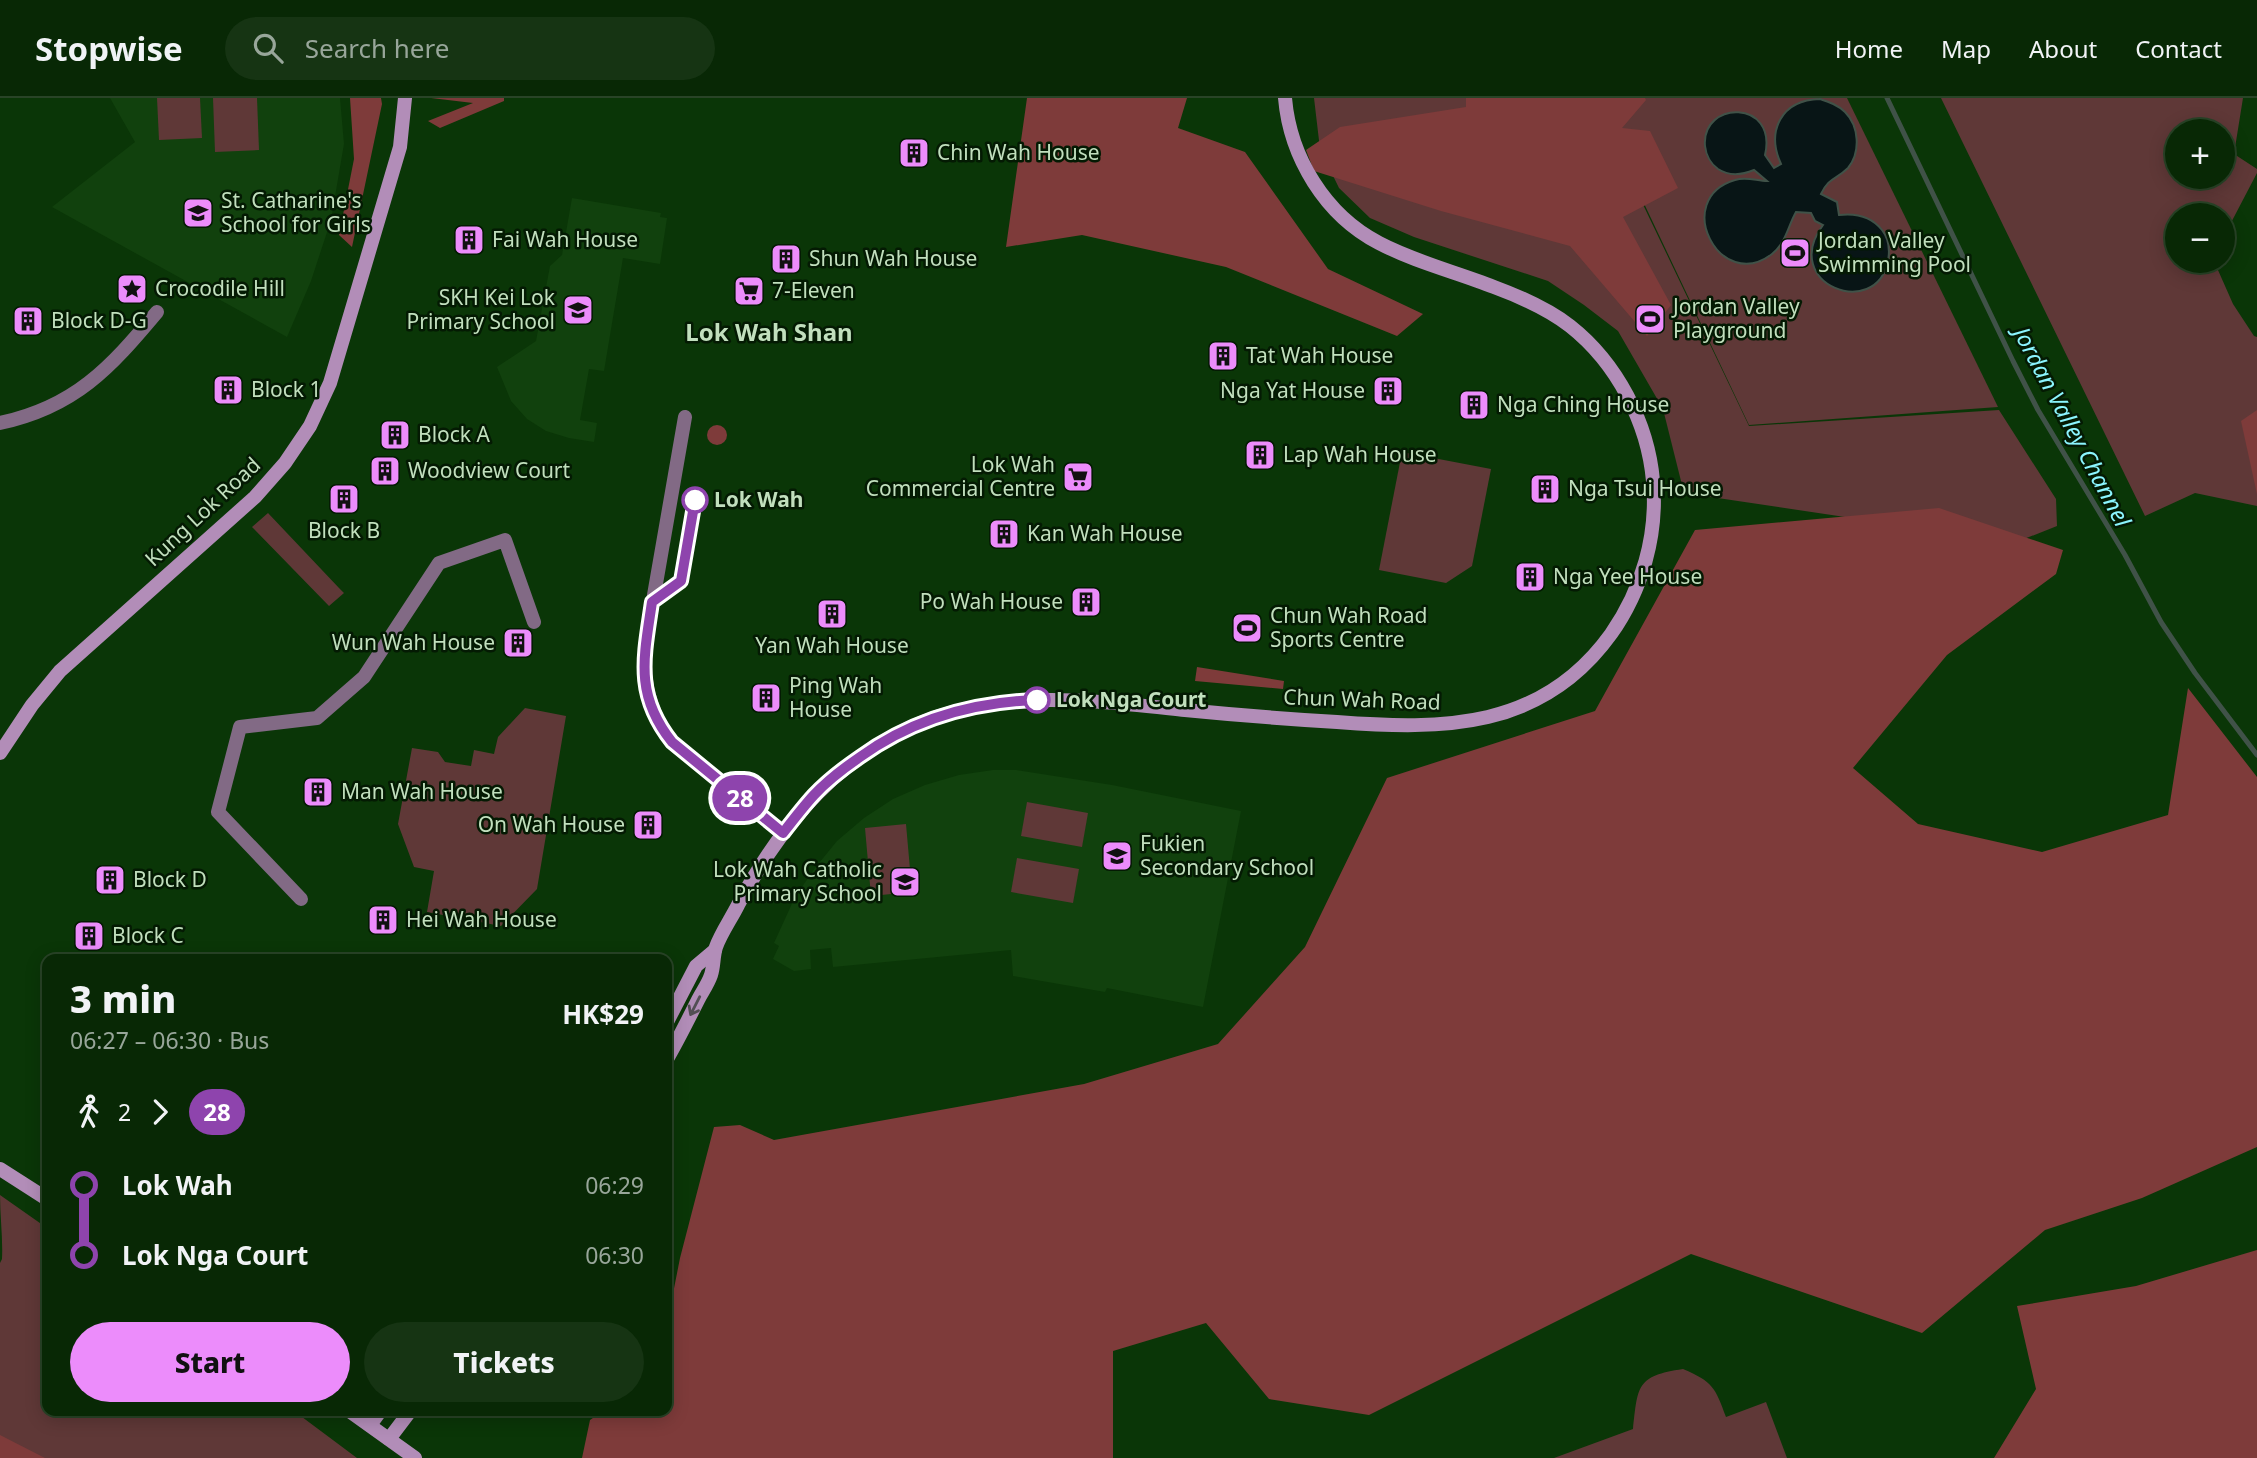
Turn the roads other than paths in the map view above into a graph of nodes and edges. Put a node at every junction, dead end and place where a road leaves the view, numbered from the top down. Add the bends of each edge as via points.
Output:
1 (405, 98) edge
2 (1285, 98) edge
3 (157, 312) dead end
4 (685, 417) dead end
5 (0, 423) edge
6 (534, 622) dead end
7 (0, 752) edge
8 (783, 833) junction
9 (301, 900) dead end
10 (715, 950) junction
11 (672, 1012) edge
12 (672, 1050) edge
13 (0, 1169) edge
14 (42, 1196) edge
15 (357, 1416) edge
16 (377, 1416) edge
17 (406, 1416) edge
18 (370, 1425) junction
19 (389, 1439) junction
20 (415, 1458) edge

1 - 7 main road, Kung Lok Road via 400,147 330,383 310,426 255,496 60,671
2 - 8 main road, Chun Wah Road via 1291,136 1308,173 1337,212 1375,242 1546,311 1587,343 1622,387 1644,436 1654,500 1643,570 1619,622 1589,659 1534,700 1455,724 1399,727 1063,699 1007,701 947,712 895,734 843,769
3 - 5 street via 108,368 79,391 45,409
4 - 8 street via 646,641 643,667 651,708 672,742
6 - 9 street via 505,540 439,563 365,677 317,718 240,727 218,812
8 - 10 main road, Chun Wah Road
10 - 11 main road, Chun Wah Road via 696,966
10 -> 12 main road, Chun Wah Road via 712,974
13 - 14 main road
15 - 18 main road
16 - 18 main road
17 - 19 main road
18 - 19 main road
19 - 20 main road

